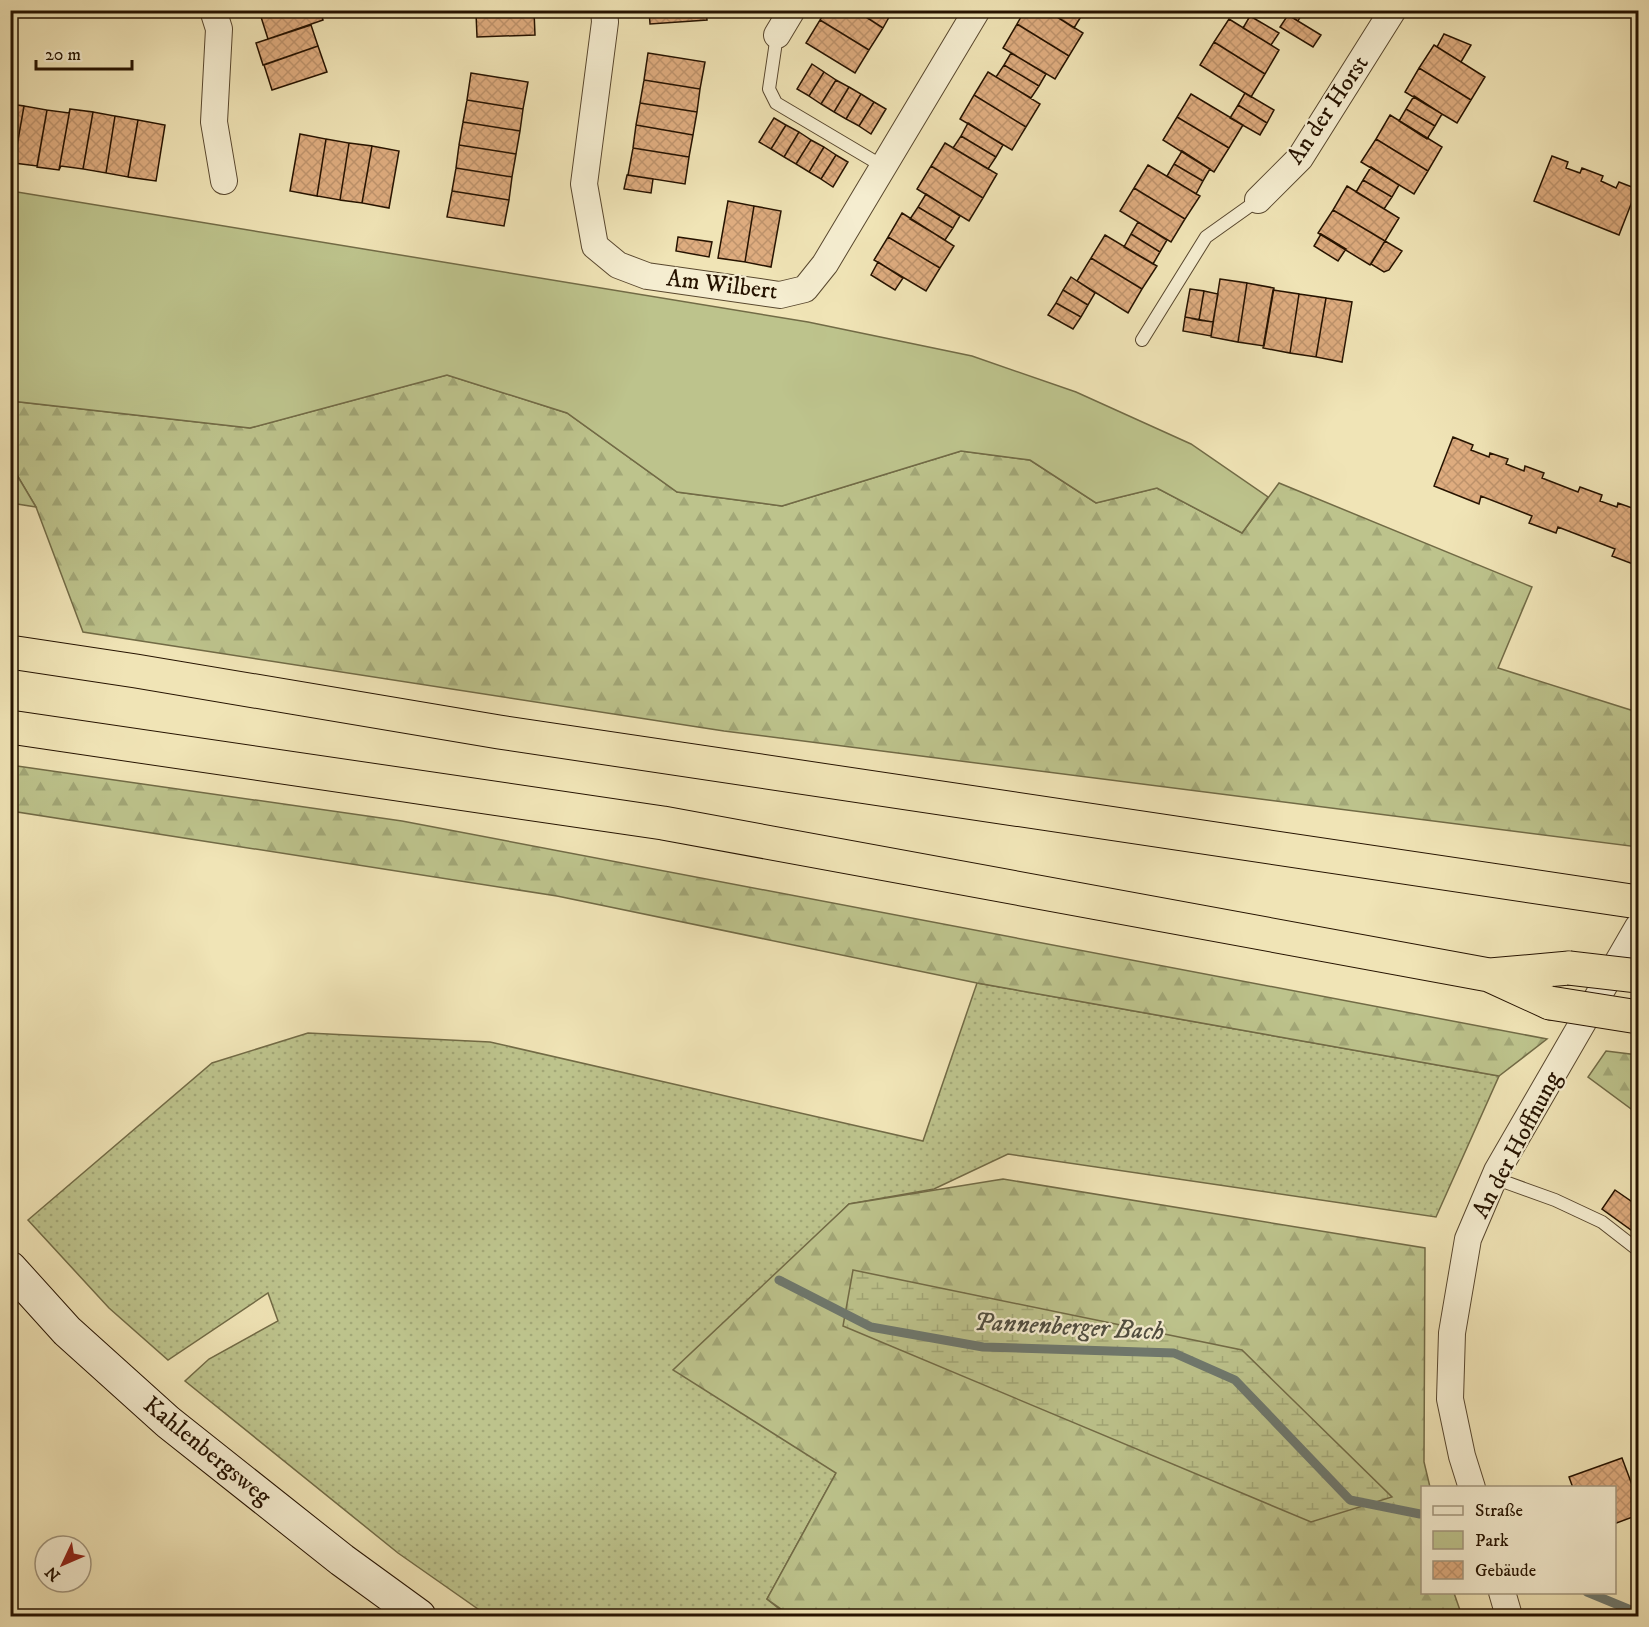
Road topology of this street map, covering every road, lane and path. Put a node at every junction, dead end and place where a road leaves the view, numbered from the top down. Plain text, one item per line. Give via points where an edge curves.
1 (213, 10) edge
2 (604, 10) edge
3 (792, 10) edge
4 (977, 10) edge
5 (1393, 10) edge
6 (777, 35) joint
7 (884, 167) junction
8 (224, 182) dead end
9 (1258, 200) joint
10 (1142, 340) dead end
11 (10, 652) edge
12 (10, 727) edge
13 (1638, 902) edge
14 (1638, 927) edge
15 (1489, 975) junction
16 (1638, 976) edge
17 (1638, 1017) edge
18 (1494, 1178) junction
19 (1638, 1250) edge
20 (10, 1268) edge
21 (1471, 1486) edge
22 (1502, 1594) edge
23 (419, 1617) edge
24 (1509, 1617) edge

1 - 8 street via 219,29 214,122
2 - 7 street, Am Wilbert via 584,184 595,246 618,265 647,276 780,295 805,289 825,264
3 - 6 street
4 - 7 street, Am Wilbert
5 - 9 street, An der Horst via 1300,158
6 - 7 lane via 769,89 776,103
9 - 10 lane, An der Horst via 1206,237
11 - 13 highway via 499,732
12 - 15 highway via 663,823
14 - 18 street, An der Hoffnung
15 - 16 highway, bridge via 1569,968
15 - 17 highway, bridge via 1550,1003
18 - 19 lane via 1602,1221
18 - 21 street, An der Hoffnung via 1468,1239 1452,1333 1450,1399
20 - 23 street, Kahlenbergsweg via 68,1331 168,1422
22 - 24 street

